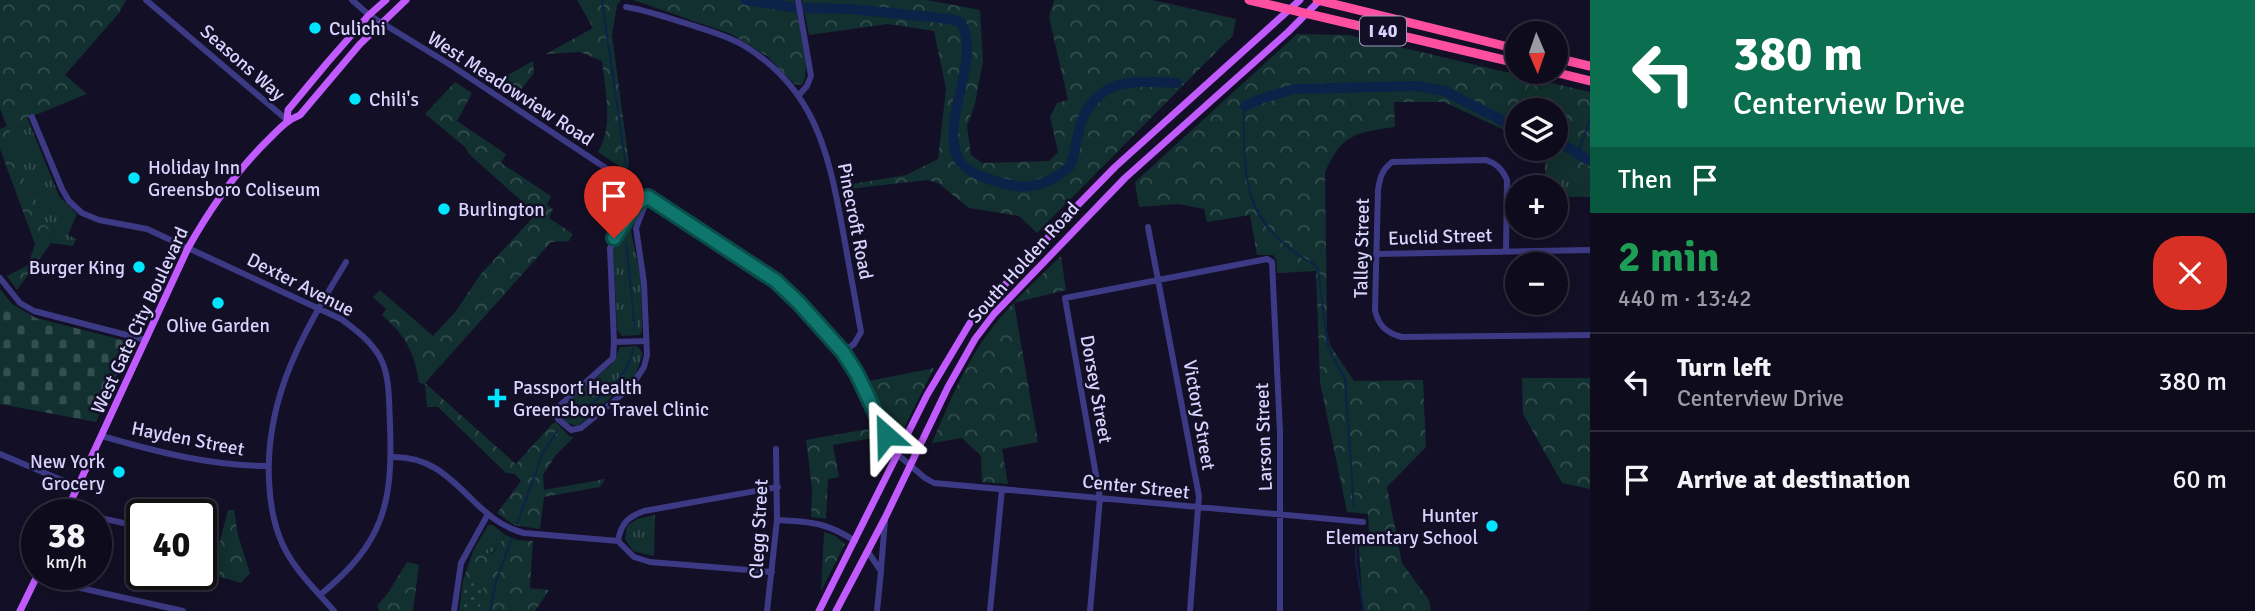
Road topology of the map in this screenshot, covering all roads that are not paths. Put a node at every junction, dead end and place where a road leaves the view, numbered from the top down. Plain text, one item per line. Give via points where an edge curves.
1 (146, 0) edge
2 (352, 0) edge
3 (386, 0) edge
4 (406, 0) edge
5 (798, 0) edge
6 (1249, 0) edge
7 (1300, 0) edge
8 (1318, 0) edge
9 (626, 7) dead end
10 (369, 15) junction
11 (382, 23) junction
12 (1505, 46) edge
13 (1505, 60) edge
14 (1568, 61) edge
15 (1590, 66) edge
16 (1568, 75) edge
17 (1590, 80) edge
18 (798, 96) junction
19 (32, 117) dead end
20 (287, 120) junction
21 (648, 197) junction
22 (1148, 226) dead end
23 (188, 248) junction
24 (1506, 250) junction
25 (1590, 250) edge
26 (1376, 254) junction
27 (346, 262) dead end
28 (0, 278) edge
29 (1159, 281) junction
30 (318, 308) junction
31 (1590, 335) edge
32 (146, 340) junction
33 (646, 341) junction
34 (614, 342) junction
35 (843, 352) junction
36 (102, 436) junction
37 (776, 449) dead end
38 (0, 454) edge
39 (897, 454) junction
40 (391, 457) junction
41 (268, 466) junction
42 (910, 466) junction
43 (778, 486) junction
44 (78, 487) junction
45 (1002, 489) junction
46 (1100, 498) junction
47 (73, 499) edge
48 (1199, 509) junction
49 (488, 514) junction
50 (1281, 516) junction
51 (885, 518) junction
52 (777, 520) junction
53 (1363, 522) dead end
54 (618, 541) junction
55 (855, 541) junction
56 (868, 552) junction
57 (881, 571) junction
58 (772, 572) junction
59 (30, 590) edge
60 (95, 590) edge
61 (320, 595) junction
62 (20, 611) edge
63 (183, 611) edge
64 (334, 611) edge
65 (454, 611) edge
66 (767, 611) edge
67 (819, 611) edge
68 (836, 611) edge
69 (877, 611) edge
70 (990, 611) edge
71 (1090, 611) edge
72 (1190, 611) edge
73 (1280, 611) edge

1 - 20 street, Seasons Way
2 - 10 street, West Meadowview Road
3 - 10 main road, West Gate City Boulevard
4 - 11 main road, West Gate City Boulevard
5 - 18 street via 811,76
6 - 13 highway, I 40
7 - 39 main road, South Holden Road via 1115,167 986,303 946,360
8 - 12 highway, I 40
8 - 42 main road, South Holden Road via 1289,33 1125,178 994,314 963,359
9 - 18 street via 742,44 774,68
10 - 11 street, West Meadowview Road
10 - 20 main road, West Gate City Boulevard via 288,110
11 - 20 main road, West Gate City Boulevard via 300,115
11 - 21 street, West Meadowview Road
14 - 15 highway
16 - 17 highway
18 - 35 street, Pinecroft Road via 824,146 861,332
19 - 23 street via 62,189 74,206 94,218 141,227
20 - 23 main road, West Gate City Boulevard via 233,178
21 - 33 street via 636,228
21 - 34 street via 636,204 610,247
21 - 35 street, West Meadowview Road via 776,281
22 - 29 street, Victory Street
23 - 30 street, Dexter Avenue
23 - 32 main road, West Gate City Boulevard
24 - 25 street, Euclid Street
24 - 26 street, Euclid Street
24 - 26 street, Talley Street via 1507,180 1497,166 1486,160 1401,160 1392,162 1380,177
26 - 31 street, Talley Street via 1375,310 1377,320 1391,335
27 - 30 street
28 - 32 street via 20,303 34,311
29 - 46 street, Dorsey Street via 1065,298
29 - 48 street, Victory Street
29 - 50 street, Larson Street via 1267,259 1272,262
30 - 40 street, Dexter Avenue via 359,332 380,356 387,371
30 - 41 street via 282,384
32 - 36 main road, West Gate City Boulevard
33 - 34 street
33 - 34 street via 645,361 635,382 581,428 571,430 558,419 556,409 613,358
35 - 39 street, West Meadowview Road
36 - 41 street, Hayden Street via 234,466
36 - 44 main road, West Gate City Boulevard
37 - 43 street, Clegg Street
38 - 44 street
39 - 42 street, West Meadowview Road
39 - 55 main road, South Holden Road
40 - 49 street via 423,460 437,467
40 - 61 street, Dexter Avenue via 388,495 374,533 343,575
41 - 61 street via 270,500 282,542
42 - 45 street, Center Street via 934,483
42 - 51 main road, South Holden Road
43 - 52 street, Clegg Street
43 - 54 street via 630,516
44 - 47 main road, West Gate City Boulevard
45 - 46 street, Center Street
45 - 70 street
46 - 48 street, Center Street
46 - 71 street, Dorsey Street
48 - 50 street, Center Street
48 - 72 street, Victory Street
49 - 54 street via 524,533
49 - 65 street via 461,563
50 - 53 street, Center Street
50 - 73 street, Larson Street
51 - 56 main road, South Holden Road
51 - 57 street
52 - 55 street via 835,528
52 - 58 street, Clegg Street
54 - 58 street via 634,557 650,562
55 - 67 main road, South Holden Road
56 - 57 street
56 - 68 main road, South Holden Road
57 - 69 street
58 - 66 street, Clegg Street
59 - 62 main road
60 - 63 street
61 - 64 street

